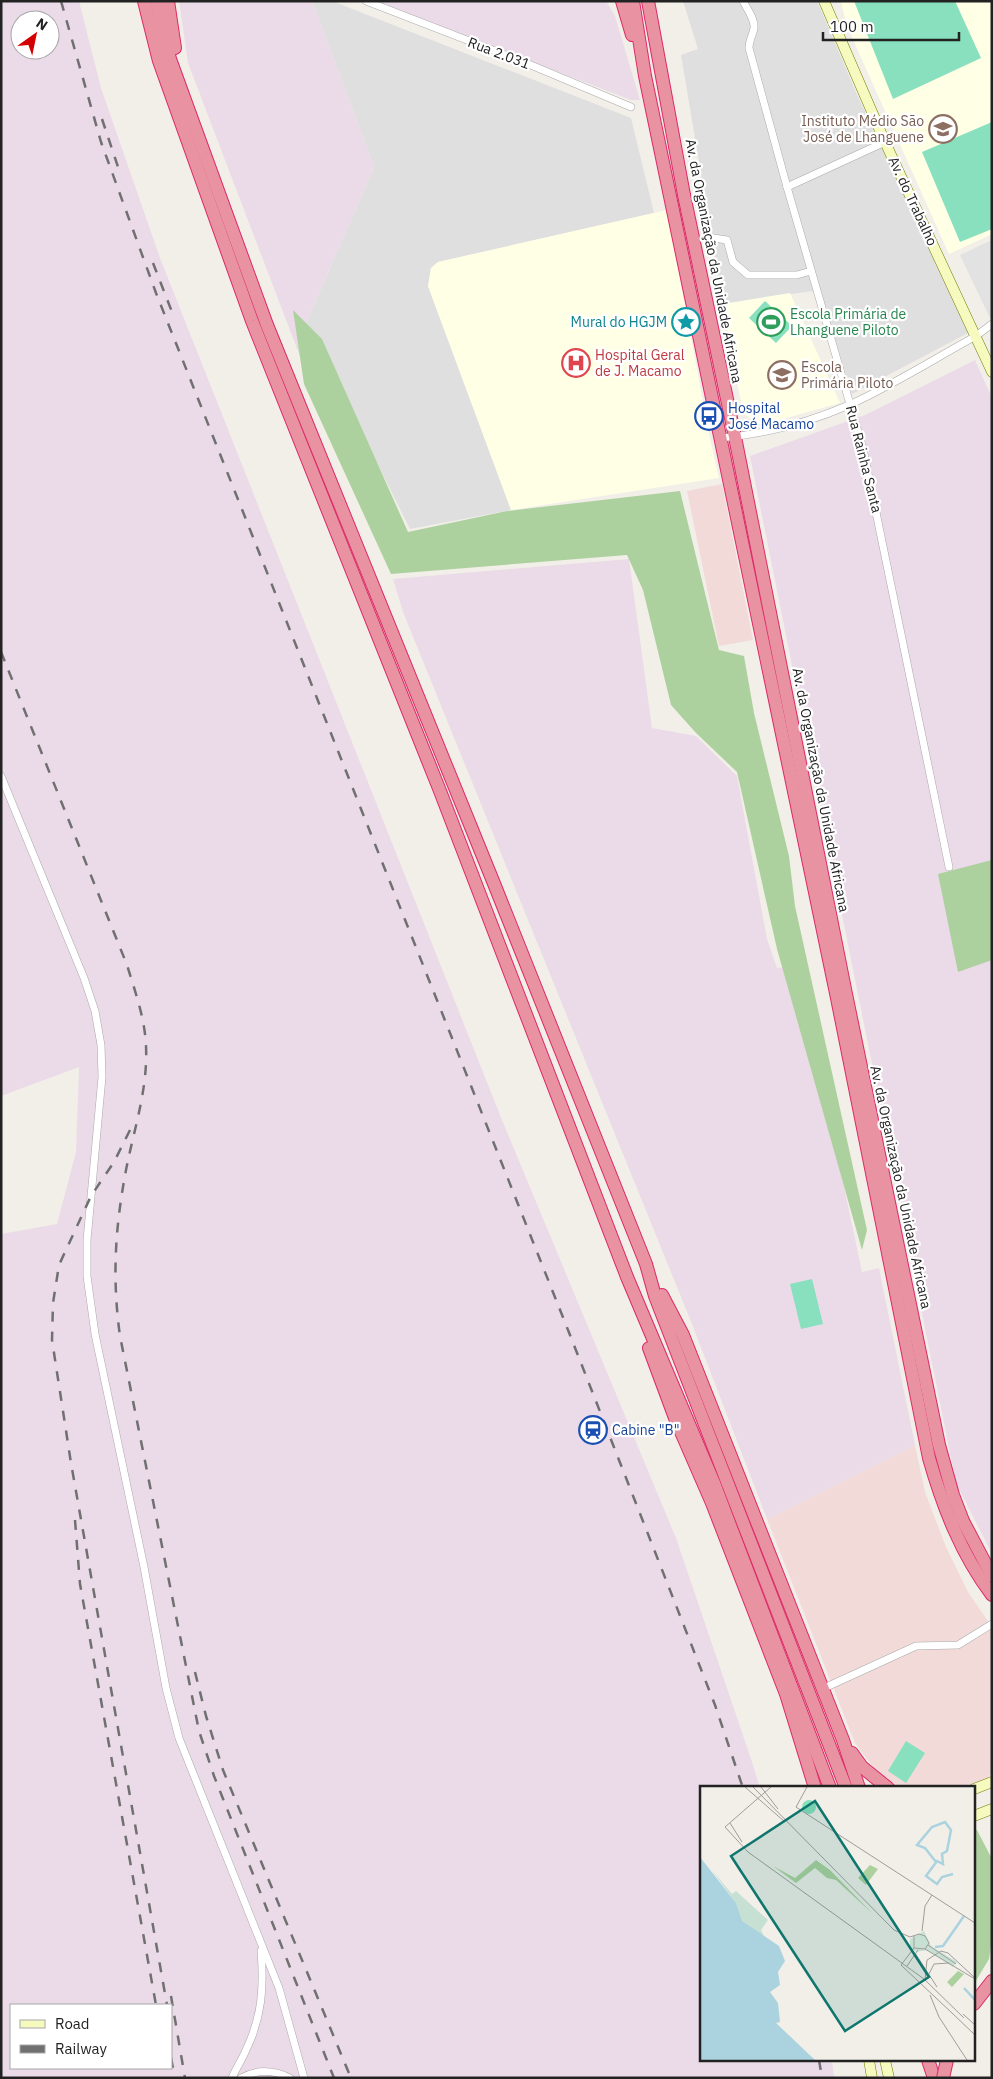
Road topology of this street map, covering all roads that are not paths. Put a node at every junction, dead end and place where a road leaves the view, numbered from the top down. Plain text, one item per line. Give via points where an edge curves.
1 (144, 1) edge
2 (156, 1) edge
3 (168, 1) edge
4 (366, 1) edge
5 (622, 1) edge
6 (633, 1) edge
7 (648, 1) edge
8 (743, 1) edge
9 (824, 1) edge
10 (645, 76) junction
11 (631, 106) dead end
12 (194, 124) junction
13 (885, 142) junction
14 (787, 187) junction
15 (708, 237) dead end
16 (811, 271) junction
17 (992, 324) edge
18 (976, 336) junction
19 (992, 372) edge
20 (851, 404) junction
21 (735, 437) junction
22 (721, 438) junction
23 (1, 776) edge
24 (949, 867) dead end
25 (646, 1264) junction
26 (627, 1277) junction
27 (992, 1576) edge
28 (992, 1595) edge
29 (992, 1624) edge
30 (822, 1689) junction
31 (843, 1740) junction
32 (992, 1782) edge
33 (814, 1786) edge
34 (829, 1786) edge
35 (845, 1786) edge
36 (858, 1786) edge
37 (886, 1786) edge
38 (976, 1788) edge
39 (992, 1809) edge
40 (976, 1815) edge
41 (260, 1943) junction
42 (992, 1981) edge
43 (976, 2001) edge
44 (869, 2062) edge
45 (885, 2062) edge
46 (929, 2062) edge
47 (942, 2062) edge
48 (947, 2062) edge
49 (232, 2078) edge
50 (241, 2078) edge
51 (290, 2078) edge
52 (304, 2078) edge
53 (872, 2078) edge
54 (889, 2078) edge
55 (934, 2078) edge
56 (943, 2078) edge
57 (947, 2078) edge

1 - 26 highway via 165,78 252,321 437,782
2 - 12 highway via 170,59
3 - 12 highway via 176,51
4 - 11 street, Rua 2.031
5 - 10 highway
6 - 10 highway, Av. da Organização da Unidade Africana
7 - 21 highway, Av. da Organização da Unidade Africana via 684,195
8 - 14 street, Rua Rainha Santa via 753,20 749,48
9 - 13 main road, Av. do Trabalho
10 - 22 highway, Av. da Organização da Unidade Africana
12 - 25 highway via 268,325
13 - 14 street
13 - 18 main road, Av. do Trabalho
14 - 16 street, Rua Rainha Santa
15 - 16 street via 727,240 733,262 748,275 797,275
16 - 20 street, Rua Rainha Santa
17 - 18 street
18 - 19 main road, Av. do Trabalho
18 - 20 street
20 - 21 street via 824,415
20 - 24 street, Rua Rainha Santa via 871,481
21 - 22 street
21 - 27 highway, Av. da Organização da Unidade Africana via 939,1445 963,1521
22 - 28 highway, Av. da Organização da Unidade Africana via 929,1458 939,1494 966,1556
23 - 41 street via 84,978 94,1011 101,1044 102,1077 87,1276 95,1334 166,1688 179,1738
25 - 30 highway via 682,1335
25 - 35 highway via 655,1296
26 - 33 highway via 675,1418 786,1694
26 - 34 highway via 714,1483
29 - 30 street via 958,1644 916,1646
30 - 31 highway
31 - 36 highway
31 - 37 highway via 862,1767
32 - 38 main road
39 - 40 main road
41 - 49 street via 262,1994 259,2015
41 - 52 street via 278,1988
42 - 43 highway
44 - 53 main road
45 - 54 main road
46 - 55 highway
47 - 57 highway
48 - 56 highway, bridge
50 - 51 street via 264,2071

